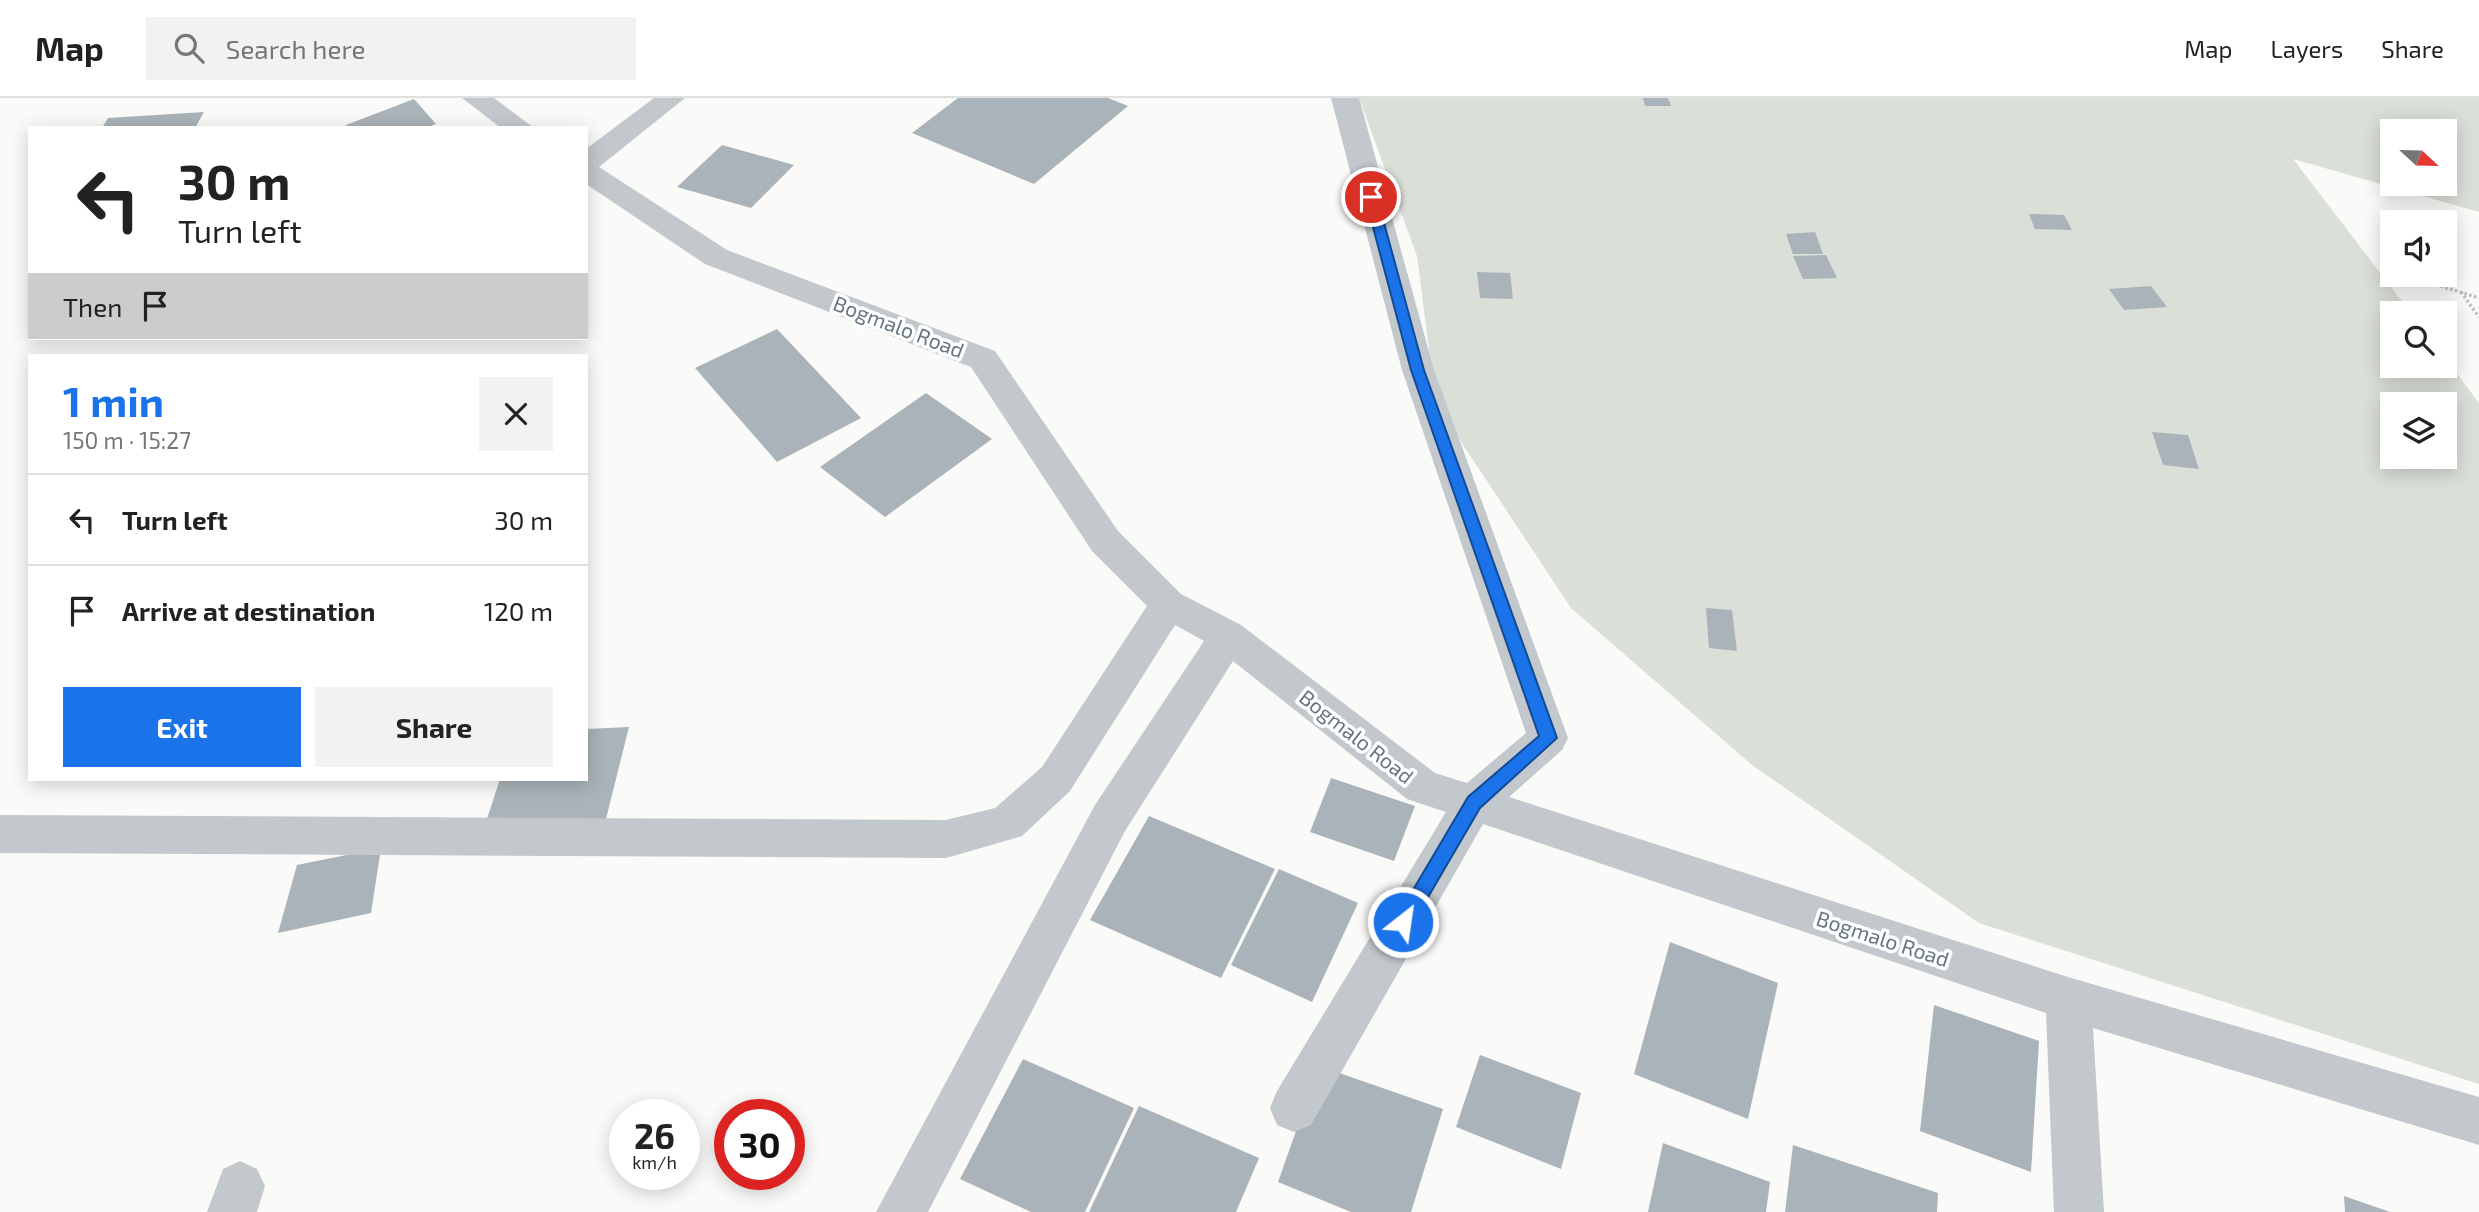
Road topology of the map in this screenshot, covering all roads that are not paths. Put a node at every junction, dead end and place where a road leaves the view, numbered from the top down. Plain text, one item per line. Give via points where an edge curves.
1 (476, 98) edge
2 (671, 98) edge
3 (1345, 98) edge
4 (517, 126) edge
5 (588, 161) edge
6 (588, 172) edge
7 (1168, 604) junction
8 (1228, 636) junction
9 (1474, 803) junction
10 (0, 834) edge
11 (2068, 999) junction
12 (1294, 1108) dead end
13 (2479, 1121) edge
14 (901, 1212) edge
15 (2079, 1212) edge

1 - 4 street
2 - 5 street
3 - 9 street via 1418,370 1548,738
6 - 7 street, Bogmalo Road via 716,257 984,359 1105,541
7 - 8 street, Bogmalo Road
7 - 10 street via 1056,779 1007,823 946,839
8 - 9 street, Bogmalo Road via 1422,786
8 - 14 street via 1110,818
9 - 11 street, Bogmalo Road
9 - 12 street
11 - 13 street, Bogmalo Road
11 - 15 street

